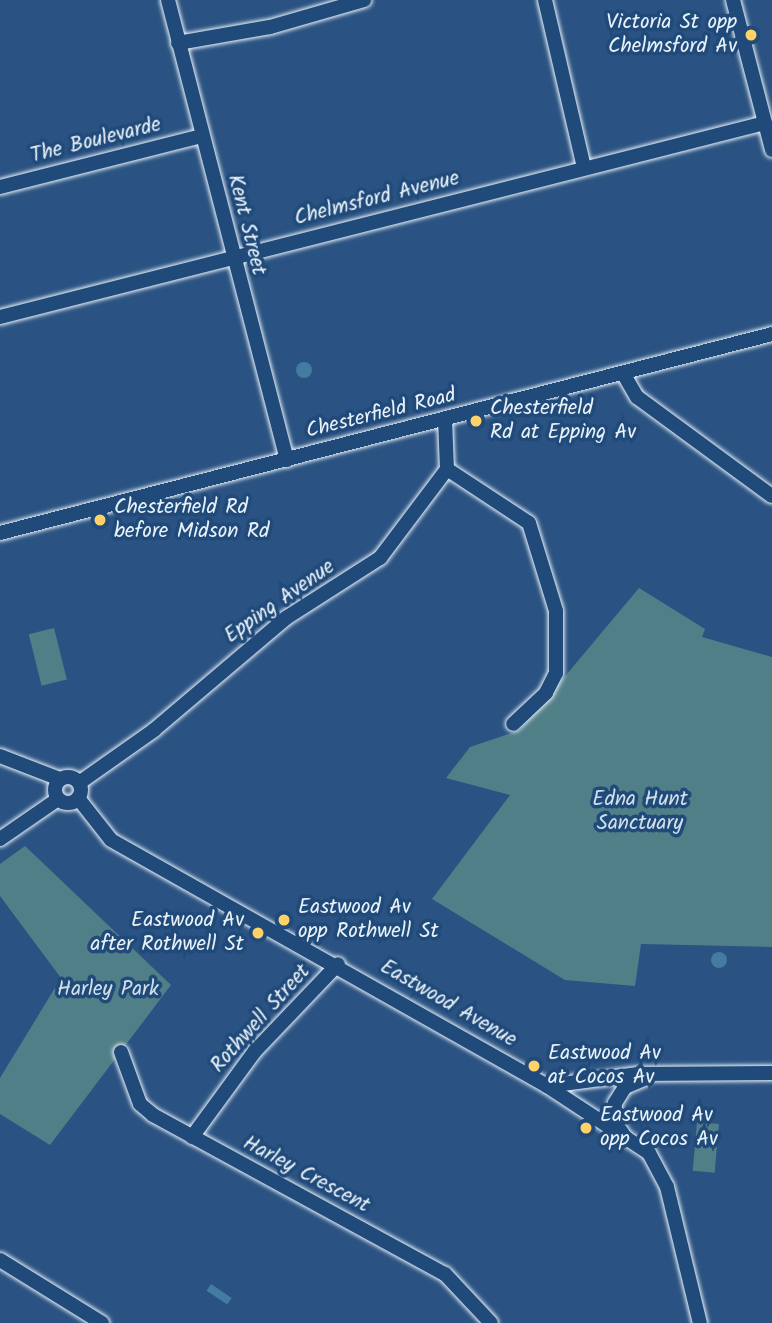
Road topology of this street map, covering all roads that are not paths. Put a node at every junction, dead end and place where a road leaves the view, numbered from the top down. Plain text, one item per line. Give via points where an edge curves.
1 (168, 0) edge
2 (364, 0) edge
3 (545, 0) edge
4 (733, 0) edge
5 (178, 43) junction
6 (765, 123) junction
7 (202, 136) junction
8 (772, 149) edge
9 (584, 168) junction
10 (0, 187) edge
11 (232, 258) junction
12 (0, 317) edge
13 (772, 334) edge
14 (623, 373) junction
15 (445, 420) junction
16 (287, 460) junction
17 (447, 469) junction
18 (772, 496) edge
19 (0, 533) edge
20 (513, 724) dead end
21 (0, 756) edge
22 (60, 779) junction
23 (78, 791) junction
24 (58, 799) junction
25 (0, 839) edge
26 (338, 964) junction
27 (121, 1052) dead end
28 (669, 1073) junction
29 (772, 1073) edge
30 (547, 1086) junction
31 (625, 1137) junction
32 (192, 1138) junction
33 (0, 1260) edge
34 (102, 1323) edge
35 (491, 1323) edge
36 (700, 1323) edge

1 - 5 street, Kent Street
2 - 5 street via 270,27
3 - 9 street
4 - 6 street
5 - 7 street, Kent Street
6 - 8 street
6 - 9 street, Chelmsford Avenue
7 - 10 street, The Boulevarde
7 - 11 street, Kent Street
9 - 11 street, Chelmsford Avenue
11 - 12 street, Chelmsford Avenue
11 - 16 street, Kent Street
13 - 14 street, Chesterfield Road
14 - 15 street, Chesterfield Road
14 - 18 street via 637,397
15 - 16 street, Chesterfield Road
15 - 17 street
16 - 19 street, Chesterfield Road
17 - 20 street via 529,523 556,611 555,673 546,693
17 - 23 street, Epping Avenue via 380,558 286,618
21 - 22 street
22 - 23 street
22 - 24 street
23 - 24 street
23 - 26 street, Eastwood Avenue via 111,840
24 - 25 street
26 - 30 street, Eastwood Avenue
26 - 32 street, Rothwell Street via 255,1051
27 - 32 street, Harley Crescent via 140,1104
28 - 29 street
28 - 30 street
28 - 31 street via 632,1083 619,1093 614,1121
30 - 31 street, Eastwood Avenue
31 - 36 street, Eastwood Avenue via 663,1173
32 - 35 street, Harley Crescent via 445,1274
33 - 34 street

